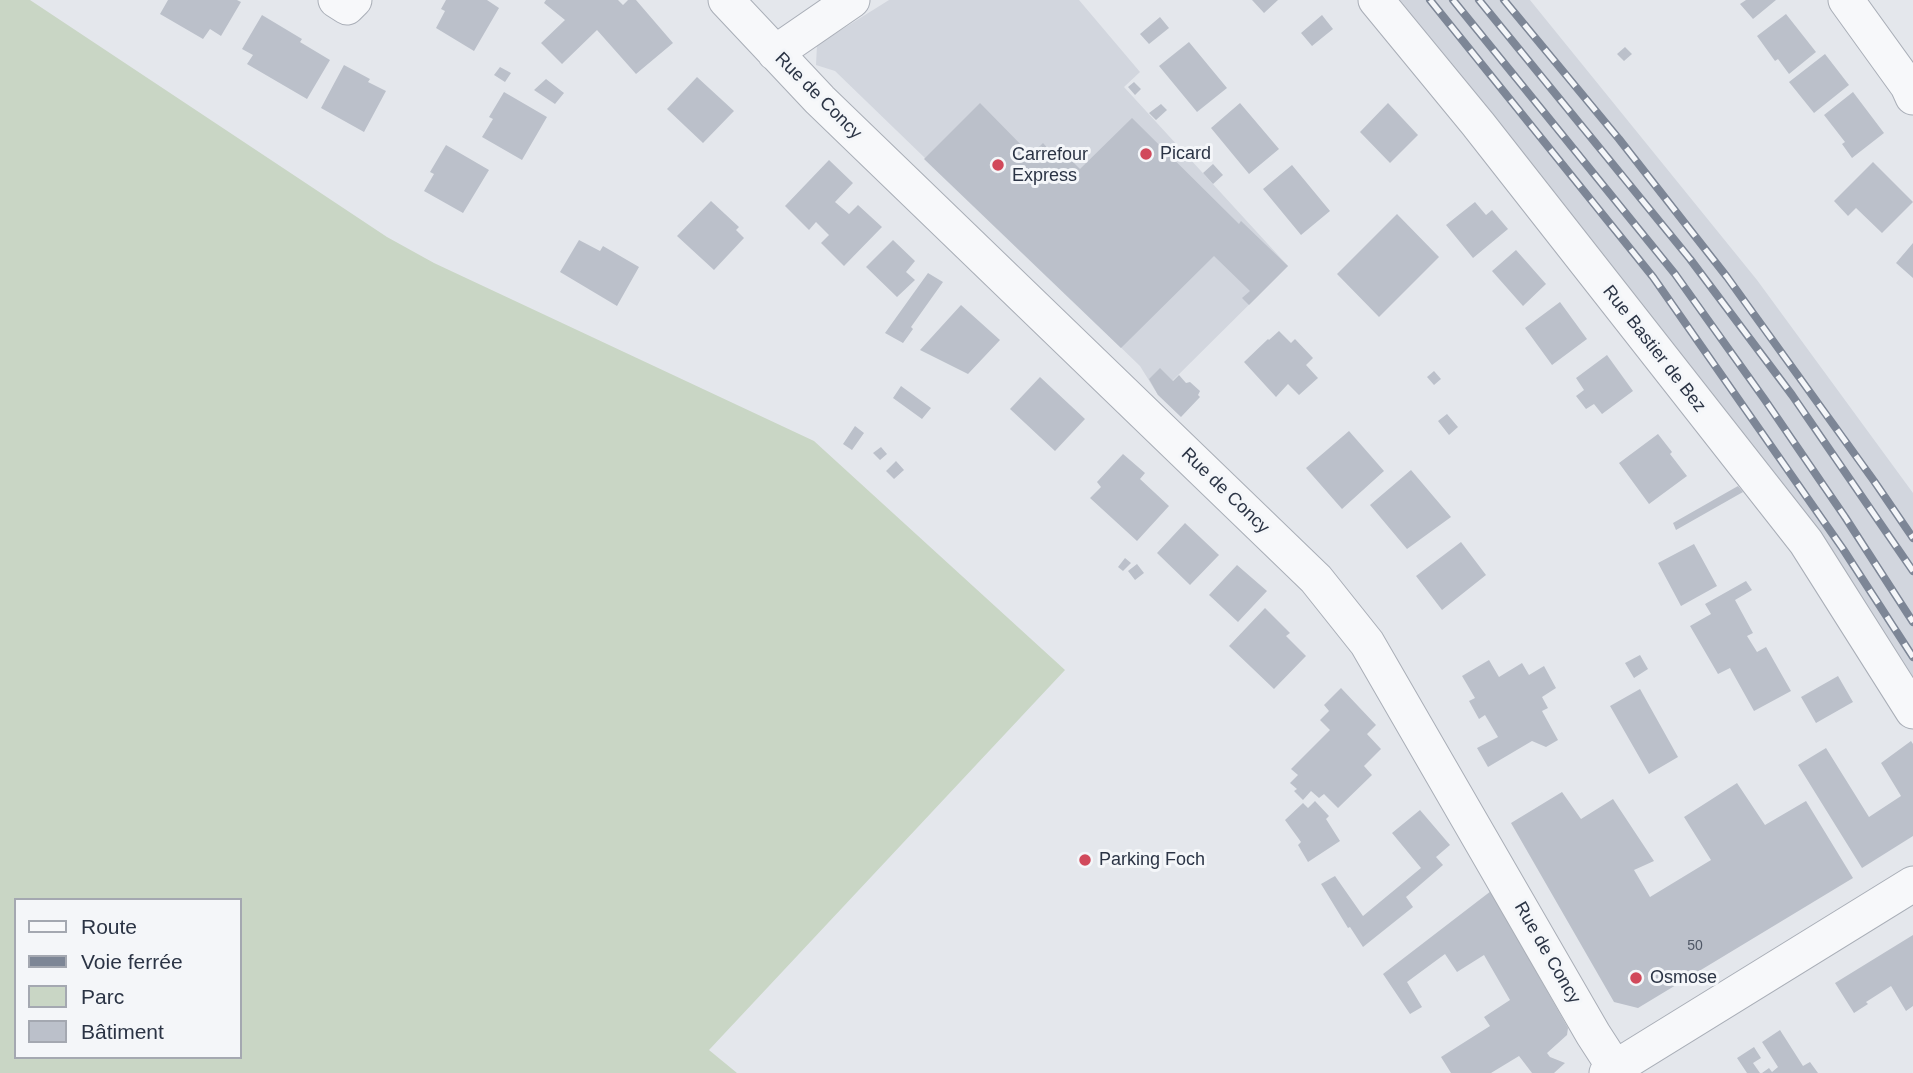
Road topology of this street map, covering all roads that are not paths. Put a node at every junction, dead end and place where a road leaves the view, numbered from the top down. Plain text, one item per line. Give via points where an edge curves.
1 (335, 0) edge
2 (354, 0) edge
3 (726, 0) edge
4 (852, 0) edge
5 (1376, 0) edge
6 (1846, 0) edge
7 (775, 53) junction
8 (1913, 97) edge
9 (1913, 711) edge
10 (1913, 884) edge
11 (1611, 1070) edge

1 - 2 street via 348,7
3 - 7 street, Rue de Concy
4 - 7 street
5 - 9 street, Rue Bastier de Bez via 1806,542
6 - 8 street
7 - 11 street, Rue de Concy via 1316,579 1367,643
10 - 11 street

